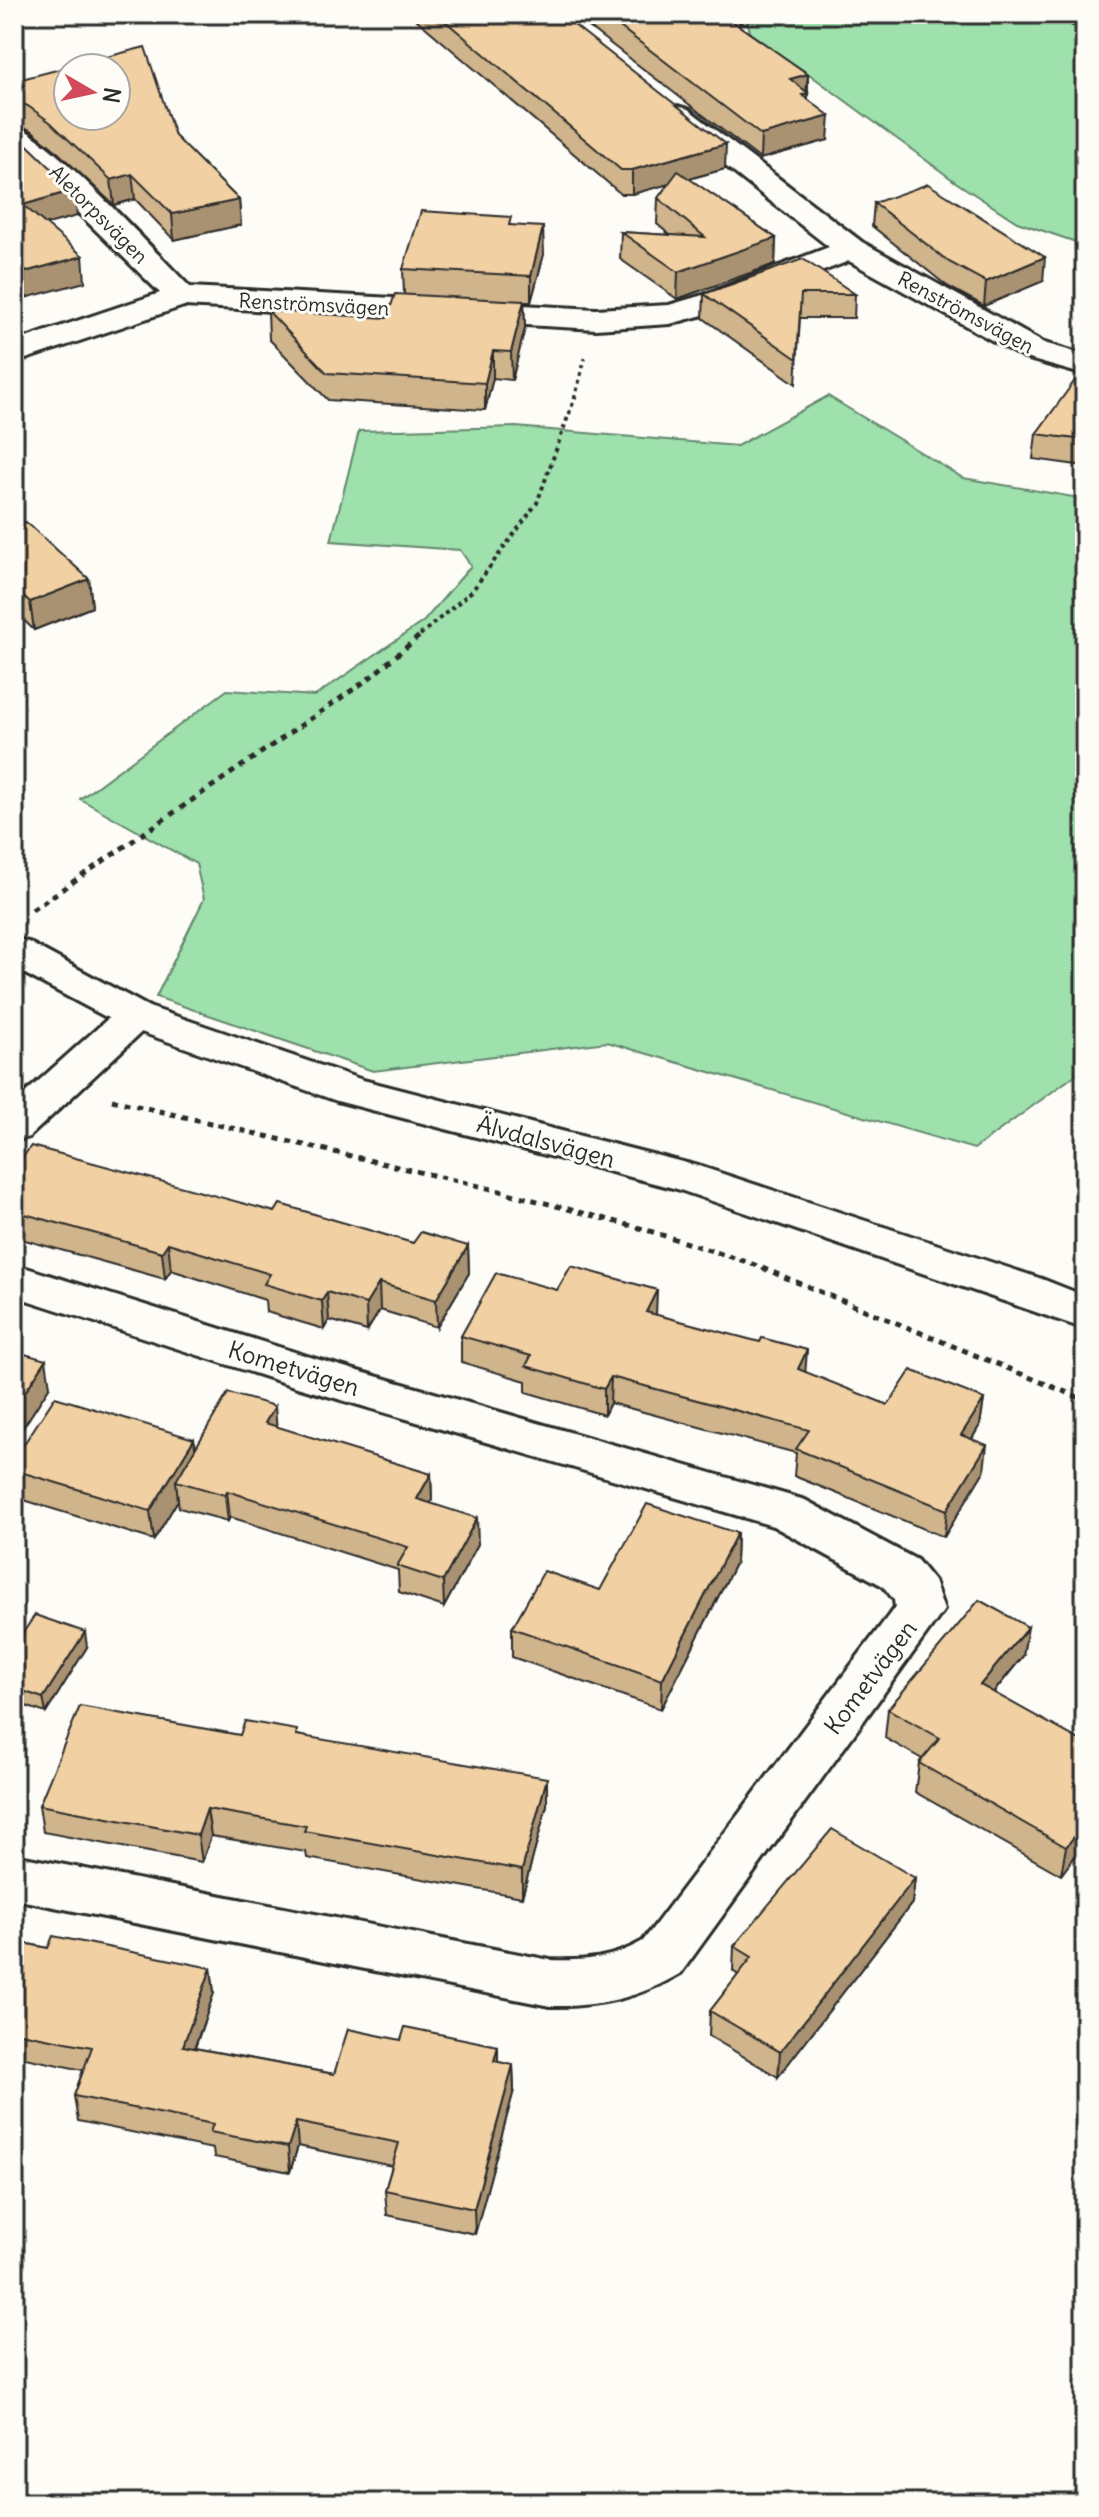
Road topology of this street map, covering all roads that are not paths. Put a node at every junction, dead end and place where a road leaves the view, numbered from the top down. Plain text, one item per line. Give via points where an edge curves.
1 (662, 103) edge
2 (14, 134) edge
3 (851, 249) junction
4 (181, 296) junction
5 (14, 353) edge
6 (1085, 365) edge
7 (20, 932) edge
8 (135, 1016) junction
9 (14, 1127) edge
10 (14, 1280) edge
11 (1085, 1313) edge
12 (14, 1877) edge

1 - 3 street, Renströmsvägen
2 - 4 street, Aletorpsvägen
3 - 4 street, Renströmsvägen via 670,314 596,319
3 - 6 street, Renströmsvägen via 1033,350
4 - 5 street, Renströmsvägen
7 - 8 street, Älvdalsvägen
8 - 9 street
8 - 11 street, Älvdalsvägen via 352,1091 687,1177
10 - 12 street, Kometvägen via 313,1375 788,1513 900,1573 917,1594 920,1610 662,1957 632,1976 595,1984 550,1983

